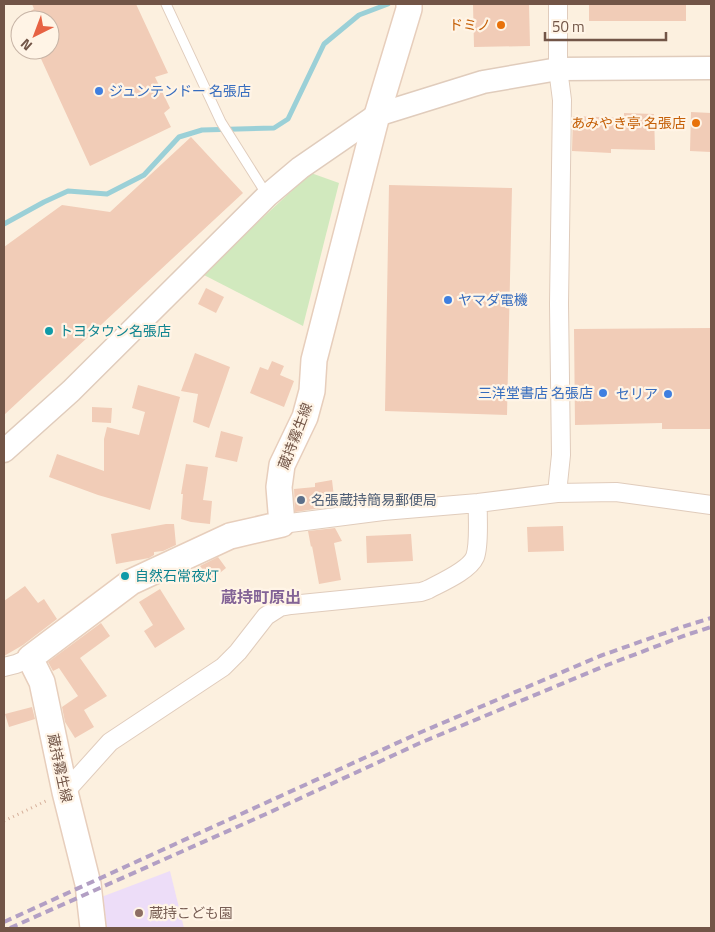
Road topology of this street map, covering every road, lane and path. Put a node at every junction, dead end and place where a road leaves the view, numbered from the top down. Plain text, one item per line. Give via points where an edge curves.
1 (166, 4) edge
2 (558, 4) edge
3 (409, 6) edge
4 (711, 68) edge
5 (558, 69) junction
6 (377, 115) junction
7 (268, 195) junction
8 (4, 451) edge
9 (557, 493) junction
10 (478, 503) junction
11 (711, 505) edge
12 (282, 524) junction
13 (30, 658) junction
14 (5, 665) edge
15 (65, 792) junction
16 (4, 821) edge
17 (93, 928) edge

1 - 7 lane via 221,122
2 - 5 street
3 - 6 main road, 蔵持霧生線
4 - 5 street
5 - 6 street via 483,82
5 - 9 street via 562,100 561,455
6 - 7 street via 300,168
6 - 12 main road, 蔵持霧生線 via 314,360 312,391 305,417 282,465 279,487
7 - 8 street via 71,391
9 - 10 street
9 - 11 street via 616,492
10 - 12 street via 383,510
10 - 15 street via 477,548 475,558 466,568 421,592 291,605 272,611 224,667 110,742
12 - 13 main road via 230,536 131,582
13 - 14 street
13 - 15 main road, 蔵持霧生線 via 42,682
15 - 16 path
15 - 17 main road, 蔵持霧生線 via 88,884

